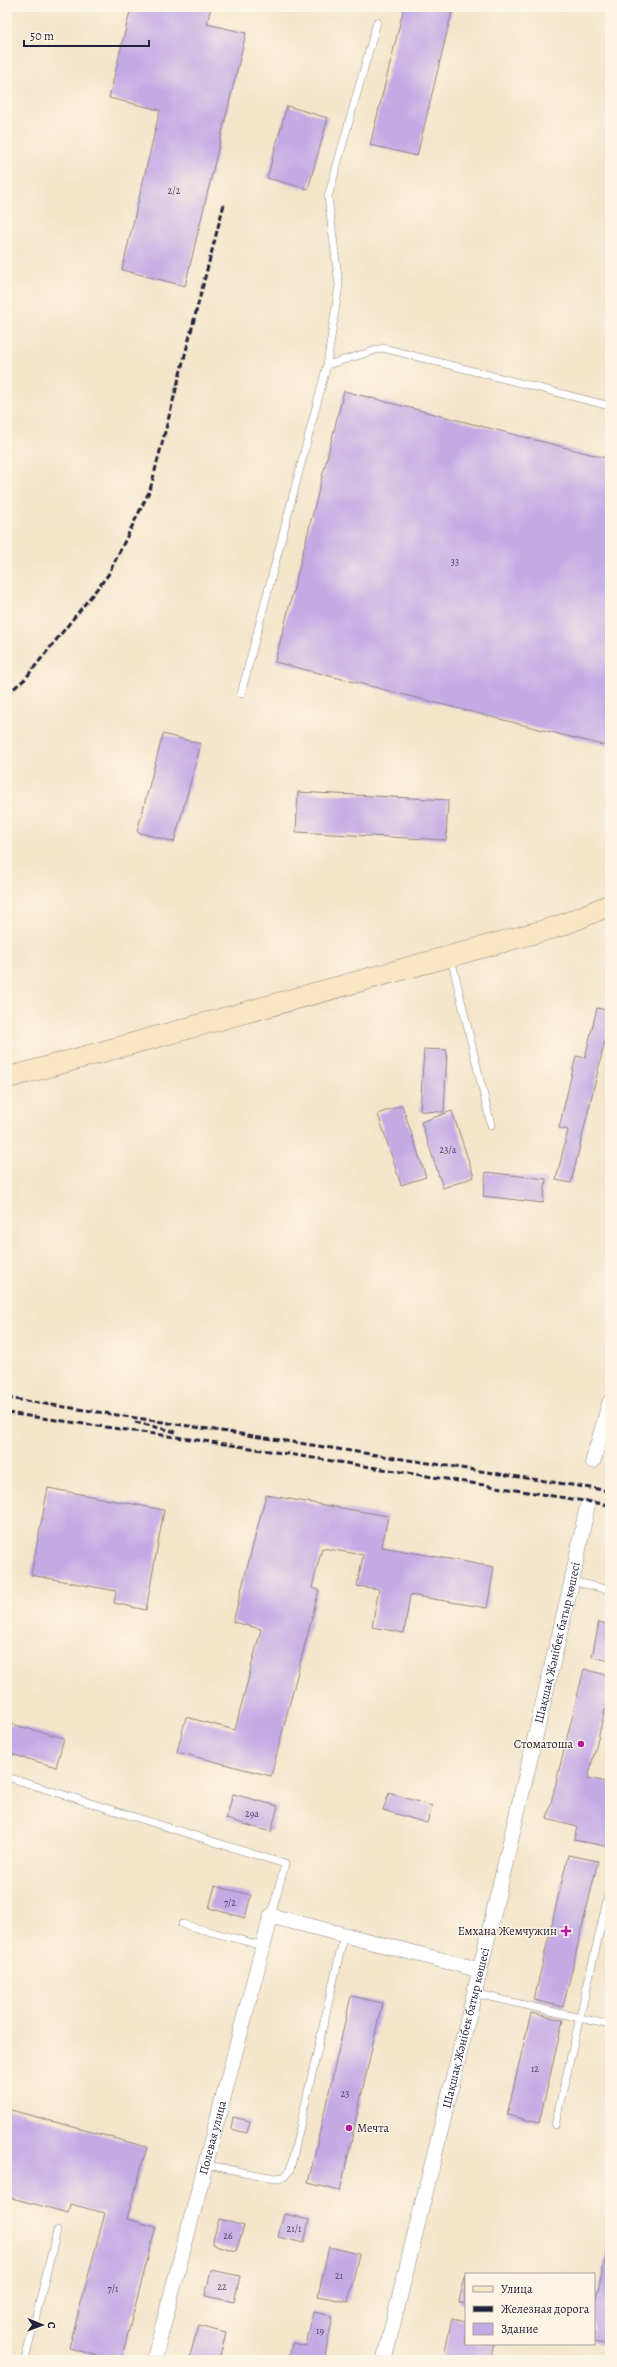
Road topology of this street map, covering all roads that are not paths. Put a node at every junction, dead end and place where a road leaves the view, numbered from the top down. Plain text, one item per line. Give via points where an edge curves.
1 (377, 22) dead end
2 (327, 365) junction
3 (610, 406) edge
4 (241, 694) dead end
5 (610, 905) edge
6 (451, 957) junction
7 (7, 1078) edge
8 (491, 1125) dead end
9 (610, 1402) edge
10 (593, 1461) dead end
11 (587, 1507) dead end
12 (572, 1581) junction
13 (610, 1590) edge
14 (7, 1777) edge
15 (610, 1887) edge
16 (271, 1916) junction
17 (182, 1924) dead end
18 (344, 1935) junction
19 (263, 1946) junction
20 (480, 1970) junction
21 (474, 1993) junction
22 (580, 2018) junction
23 (610, 2024) edge
24 (555, 2125) dead end
25 (207, 2165) junction
26 (57, 2231) dead end
27 (25, 2360) edge
28 (154, 2360) edge
29 (384, 2360) edge

1 - 2 lane via 328,197 339,285
2 - 3 lane via 383,348
2 - 4 lane
5 - 6 main road via 560,926
6 - 7 main road
6 - 8 lane
9 - 10 street
11 - 12 street, Шақшақ Жәнібек батыр көшесі
12 - 13 lane
12 - 20 street, Шақшақ Жәнібек батыр көшесі
14 - 16 lane via 284,1864
15 - 22 lane
16 - 18 street
16 - 19 street, Полевая улица
17 - 19 lane
18 - 20 street
18 - 25 lane via 290,2170 284,2177 274,2178
19 - 25 street, Полевая улица
20 - 21 street, Шақшақ Жәнібек батыр көшесі
21 - 22 lane
21 - 29 street, Шақшақ Жәнібек батыр көшесі
22 - 23 lane
22 - 24 lane
25 - 28 street, Полевая улица
26 - 27 lane

